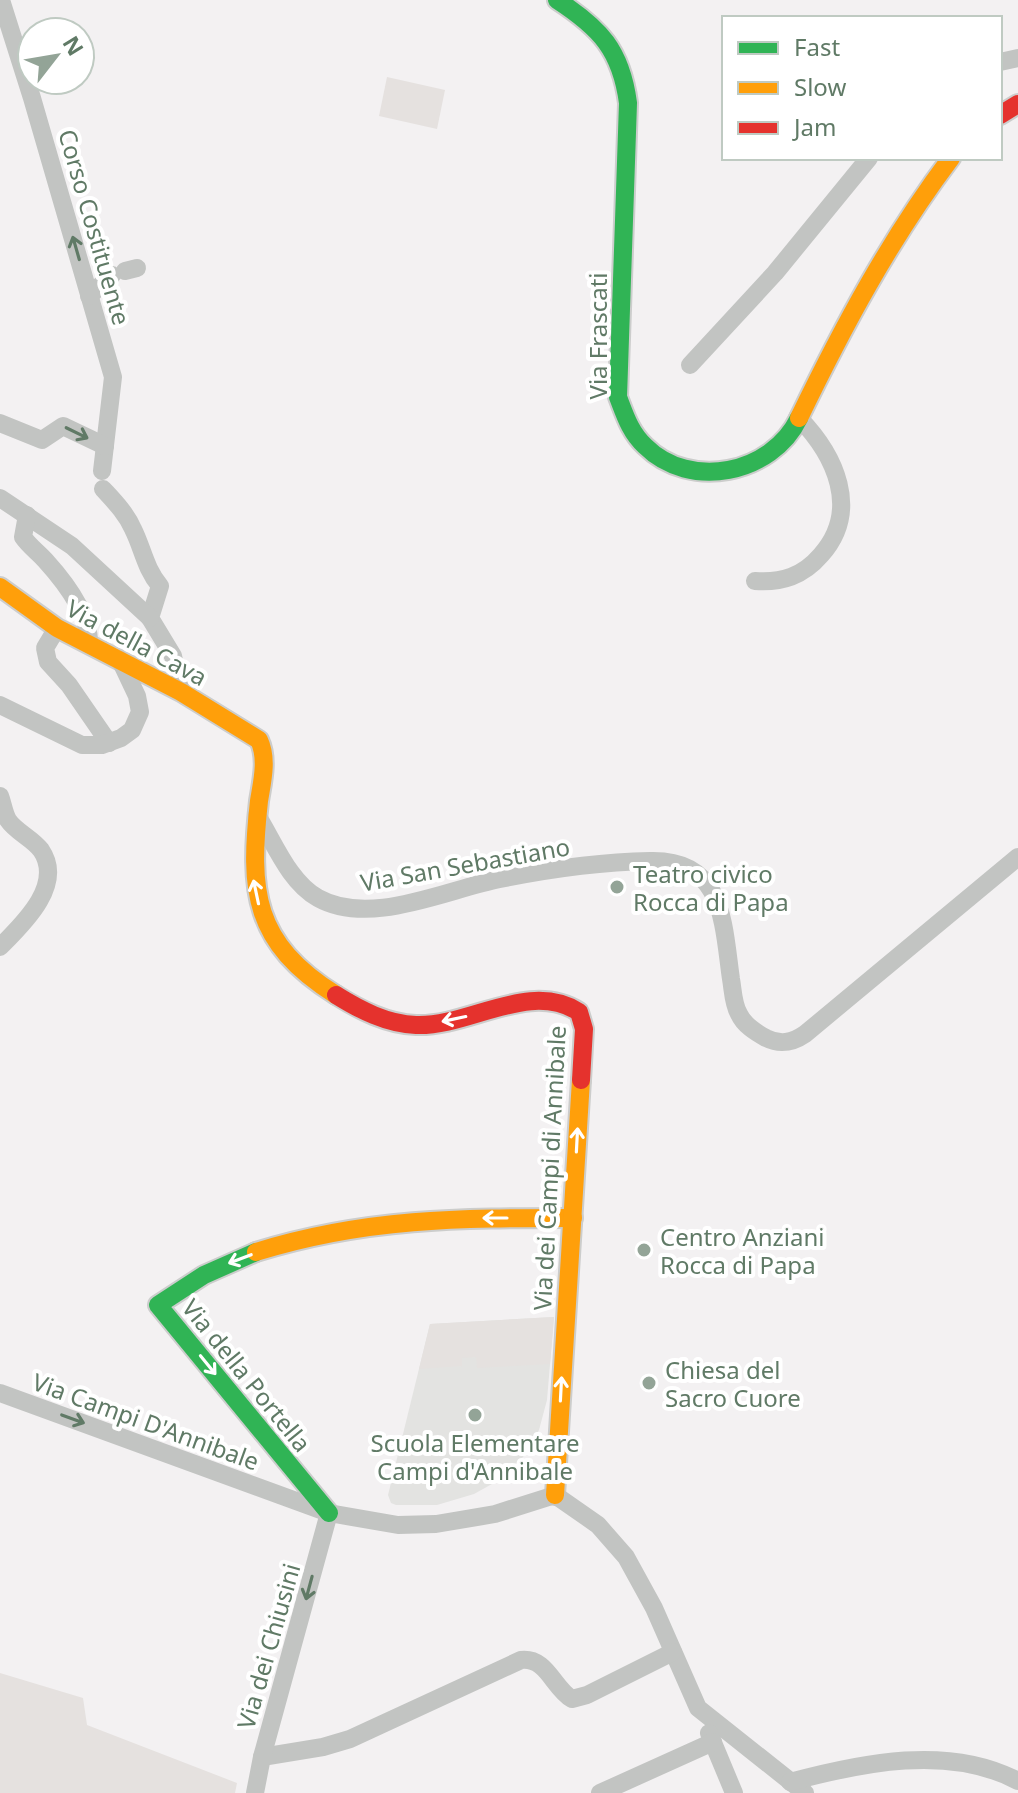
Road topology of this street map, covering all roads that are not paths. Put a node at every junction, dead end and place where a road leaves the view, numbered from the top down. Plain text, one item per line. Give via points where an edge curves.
1 (1, 0) edge
2 (557, 0) edge
3 (867, 160) edge
4 (949, 160) edge
5 (125, 271) dead end
6 (89, 296) junction
7 (690, 365) dead end
8 (799, 418) junction
9 (0, 423) edge
10 (105, 446) junction
11 (0, 498) edge
12 (27, 515) junction
13 (755, 581) dead end
14 (0, 587) edge
15 (150, 618) junction
16 (57, 628) junction
17 (89, 644) junction
18 (120, 660) junction
19 (181, 692) junction
20 (0, 705) edge
21 (254, 735) joint
22 (109, 743) junction
23 (0, 796) edge
24 (257, 815) junction
25 (1018, 857) edge
26 (0, 947) edge
27 (573, 1218) junction
28 (0, 1393) edge
29 (555, 1495) junction
30 (329, 1513) junction
31 (673, 1652) junction
32 (698, 1708) junction
33 (713, 1742) junction
34 (262, 1757) junction
35 (1018, 1781) edge
36 (798, 1787) edge
37 (255, 1793) edge
38 (600, 1793) edge
39 (734, 1793) edge

6 -> 1 street, Corso Costituente
2 - 8 street, Via Frascati via 609,43 627,85 617,387 632,435 662,460 687,469 719,471 768,458 789,438
3 - 7 street via 775,273
4 - 8 street, Via Frascati via 885,251
5 - 6 street
6 - 10 street, Corso Costituente via 113,377
8 - 13 street via 822,444 838,478 839,525 806,569 786,580
9 -> 10 street via 42,440 67,427
10 - 15 street via 102,480 128,518 146,566 160,586
11 - 12 street
12 - 15 street via 88,559
12 - 17 street via 23,537 79,608
14 - 16 street, Via della Cava
15 - 19 street via 173,656
16 - 17 street, Via della Cava
16 - 22 street via 45,648 48,662
17 - 18 street, Via della Cava
18 - 19 street, Via della Cava
18 - 22 street via 140,712 132,730
19 - 21 street, Via della Cava
20 - 22 street via 82,745
21 - 24 street, Via dei Campi di Annibale via 264,751
23 - 26 street via 11,823 44,856 47,871 35,910
24 - 25 street, Via San Sebastiano via 308,892 356,909 537,873 639,861 690,868 705,881 721,910 737,1012 755,1031 780,1043 805,1034
27 -> 24 street, Via dei Campi di Annibale via 584,1029 579,1012 562,1002 543,1000 434,1024 411,1024 335,995 285,955 263,917 253,869
29 -> 27 street, Via dei Campi di Annibale
27 -> 30 street, Via della Portella via 400,1220 320,1232 216,1268 158,1305
28 -> 30 street, Via Campi D'Annibale
29 - 30 street, Via Campi D'Annibale via 495,1514 436,1524 398,1525
29 - 31 street via 598,1525 620,1549
30 -> 34 street, Via dei Chiusini
31 - 32 street
31 - 34 street via 576,1698 565,1694 539,1663 521,1660 350,1739
32 - 33 street
32 - 36 street
33 - 38 street
33 - 39 street
34 - 37 street, Via dei Chiusini
35 - 36 street via 965,1764 912,1760 857,1765

